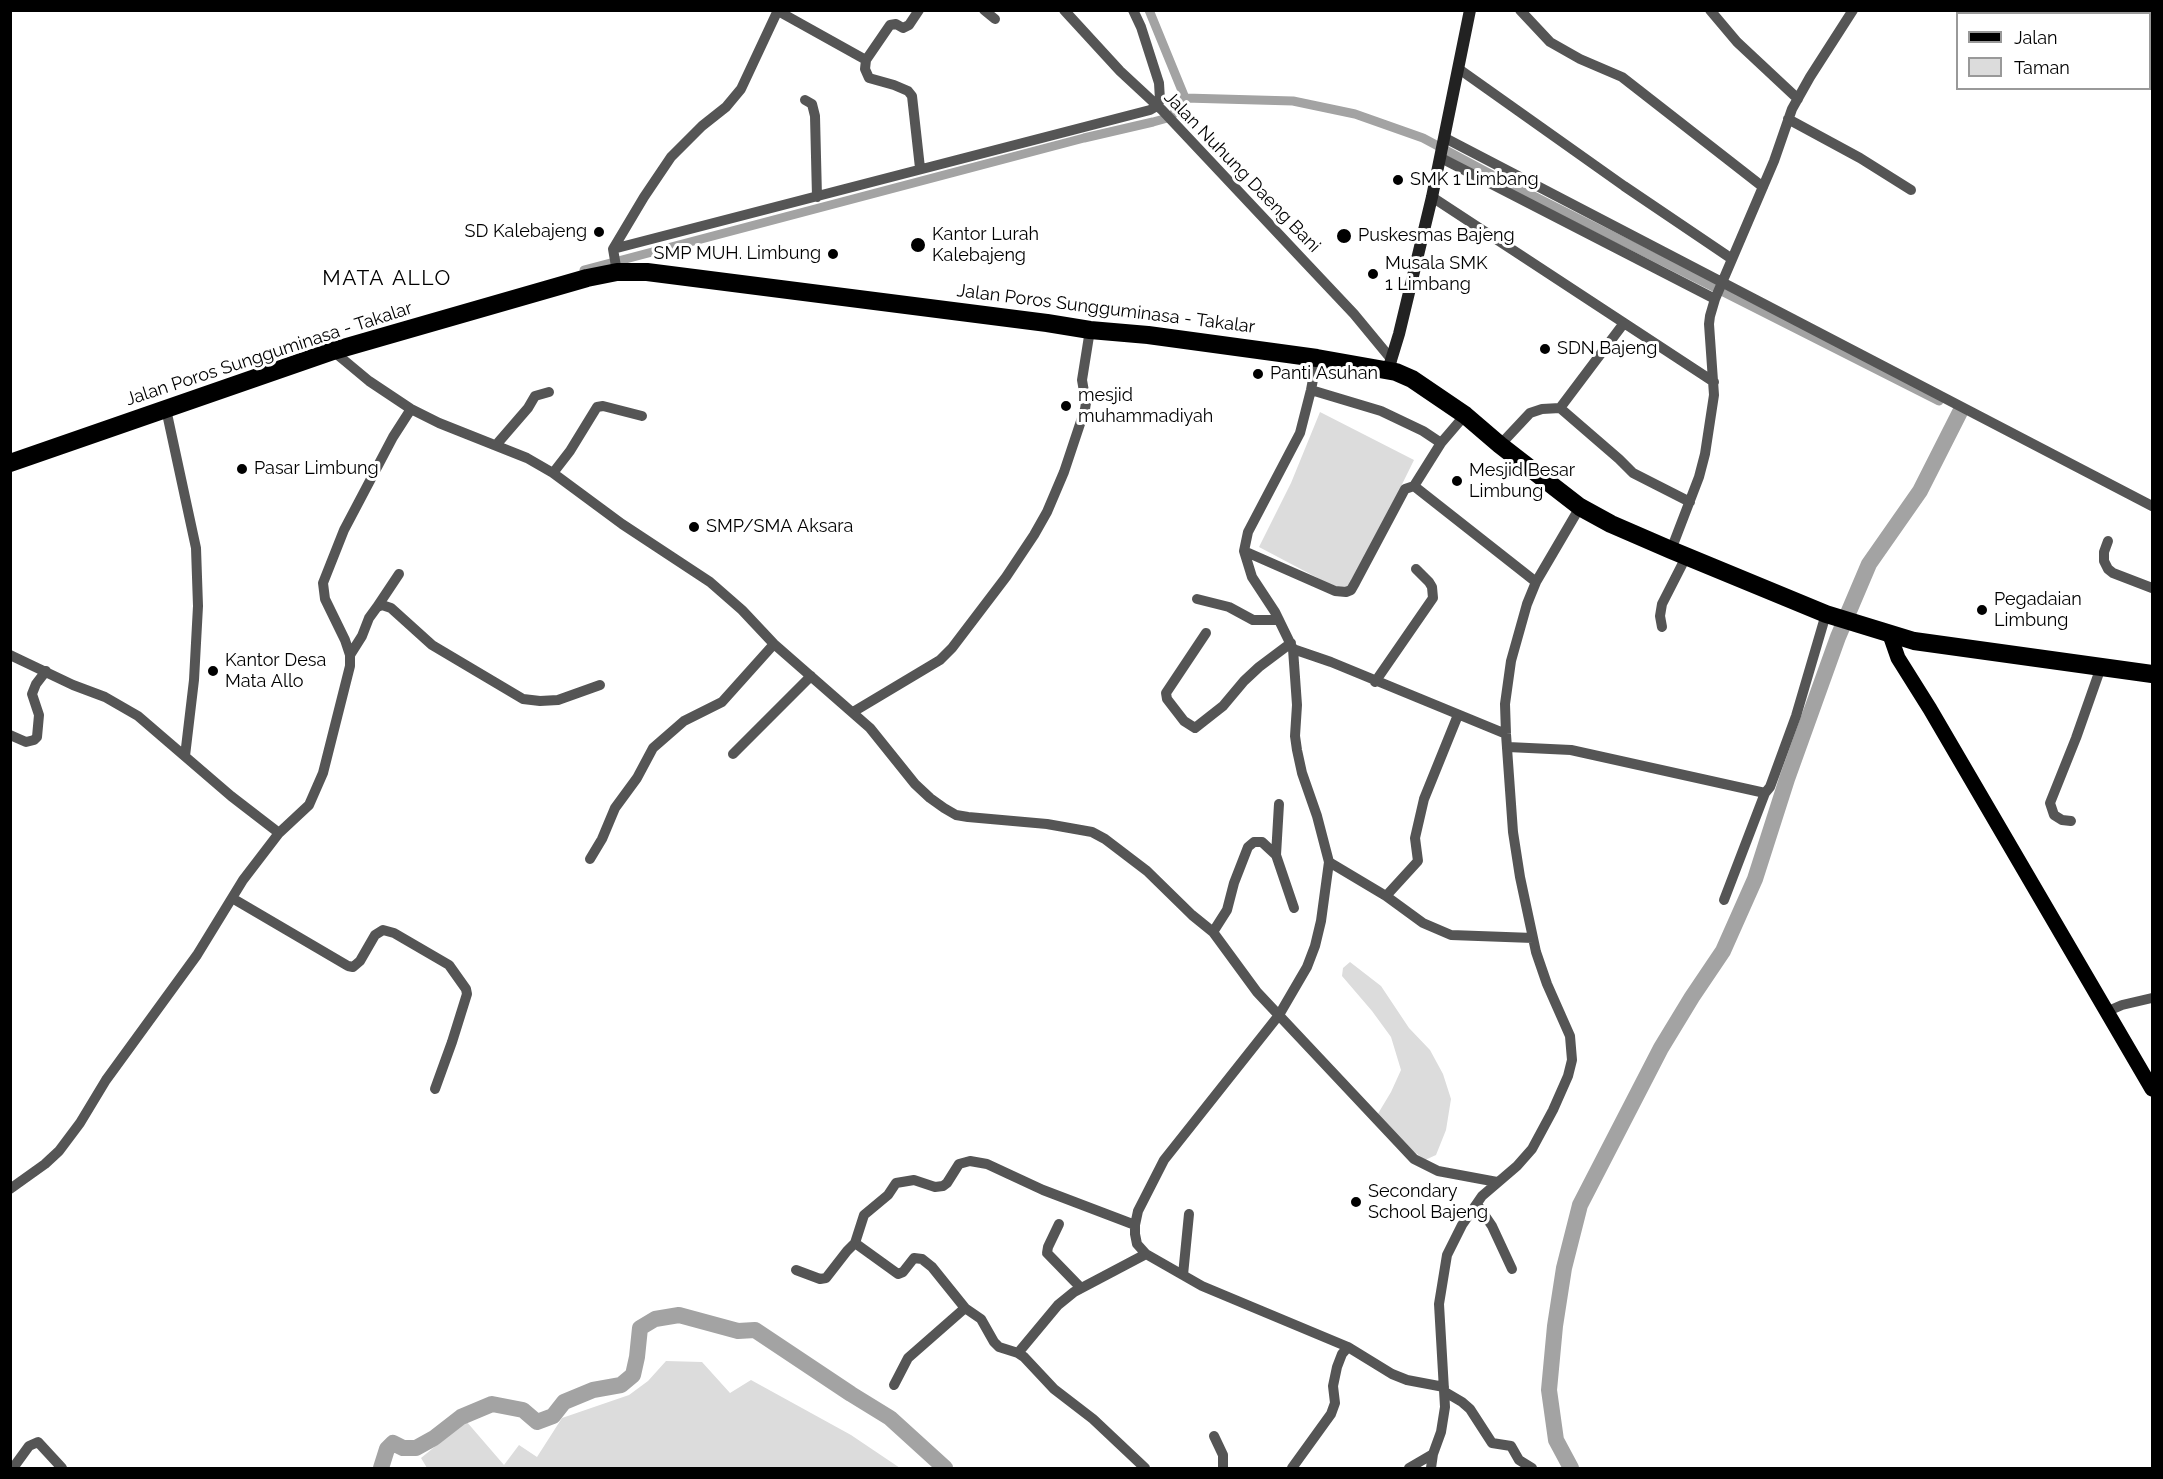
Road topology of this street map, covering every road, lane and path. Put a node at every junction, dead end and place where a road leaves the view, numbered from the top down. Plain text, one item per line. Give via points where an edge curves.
1 (919, 10) edge
2 (984, 10) edge
3 (1064, 10) edge
4 (1133, 10) edge
5 (1470, 10) edge
6 (1520, 10) edge
7 (1710, 10) edge
8 (1853, 10) edge
9 (778, 11) edge
10 (995, 19) dead end
11 (866, 60) junction
12 (1459, 69) junction
13 (1798, 99) junction
14 (805, 100) dead end
15 (1160, 108) junction
16 (1788, 119) junction
17 (1443, 148) junction
18 (920, 168) junction
19 (1763, 187) junction
20 (1911, 190) dead end
21 (817, 197) junction
22 (1432, 197) junction
23 (614, 259) junction
24 (1732, 259) junction
25 (1719, 291) junction
26 (1624, 323) junction
27 (1090, 330) junction
28 (333, 351) junction
29 (1317, 358) junction
30 (1390, 365) junction
31 (1714, 382) junction
32 (1311, 390) junction
33 (549, 392) dead end
34 (1560, 408) junction
35 (166, 409) junction
36 (411, 409) junction
37 (1465, 415) junction
38 (642, 416) dead end
39 (1441, 443) junction
40 (496, 445) junction
41 (1500, 445) junction
42 (10, 464) edge
43 (553, 473) junction
44 (1414, 486) junction
45 (1690, 501) junction
46 (2152, 506) edge
47 (1580, 507) junction
48 (2108, 541) dead end
49 (1244, 551) junction
50 (1678, 554) junction
51 (1416, 570) dead end
52 (399, 574) dead end
53 (1536, 582) junction
54 (2152, 588) edge
55 (1197, 599) dead end
56 (377, 607) junction
57 (1836, 618) junction
58 (1279, 620) junction
59 (1662, 627) dead end
60 (1206, 633) dead end
61 (1890, 635) junction
62 (774, 644) junction
63 (1292, 646) junction
64 (10, 655) edge
65 (350, 655) junction
66 (2101, 667) junction
67 (46, 671) junction
68 (2152, 674) edge
69 (811, 676) junction
70 (1375, 682) junction
71 (600, 685) dead end
72 (853, 712) junction
73 (1458, 715) junction
74 (1506, 734) junction
75 (10, 735) edge
76 (1508, 747) junction
77 (733, 754) dead end
78 (185, 756) junction
79 (1765, 793) junction
80 (1279, 804) dead end
81 (2071, 821) dead end
82 (279, 833) junction
83 (1276, 855) junction
84 (591, 859) dead end
85 (1329, 862) junction
86 (1386, 896) junction
87 (232, 898) junction
88 (1724, 900) dead end
89 (1293, 908) dead end
90 (1213, 932) junction
91 (1533, 938) junction
92 (2152, 998) edge
93 (2106, 1012) junction
94 (1279, 1015) junction
95 (435, 1089) dead end
96 (2152, 1089) edge
97 (1497, 1182) junction
98 (10, 1189) edge
99 (1476, 1204) junction
100 (1189, 1214) dead end
101 (1059, 1224) dead end
102 (1135, 1225) junction
103 (855, 1243) junction
104 (1146, 1254) junction
105 (1512, 1269) dead end
106 (796, 1270) dead end
107 (1183, 1275) junction
108 (1081, 1288) junction
109 (965, 1308) junction
110 (1348, 1347) junction
111 (1018, 1353) junction
112 (894, 1385) dead end
113 (1444, 1390) junction
114 (1214, 1436) dead end
115 (1433, 1454) junction
116 (1140, 1467) edge
117 (13, 1468) edge
118 (62, 1468) edge
119 (1223, 1468) edge
120 (1292, 1468) edge
121 (1409, 1468) edge
122 (1431, 1468) edge
123 (1532, 1468) edge

1 - 11 street via 907,27 890,26
2 - 10 street
3 - 15 street, Jalan Nuhung Daeng Bani
4 - 15 street via 1159,83
5 - 12 street
6 - 19 street via 1550,42 1622,77
7 - 13 street via 1737,42
8 - 13 street
9 - 11 street
9 - 23 street via 741,89 664,166
11 - 18 street via 868,78 894,85 912,96
12 - 17 street
12 - 24 street
13 - 16 street
14 - 21 street via 812,104 815,116
15 - 18 street
15 - 30 street, Jalan Nuhung Daeng Bani via 1354,314
16 - 19 street
16 - 20 street
17 - 22 street
17 - 25 street
17 - 25 street
18 - 21 street
19 - 24 street
21 - 23 street
22 - 26 street
22 - 30 street
23 - 27 highway, Jalan Poros Sungguminasa - Takalar via 647,272
23 - 28 highway, Jalan Poros Sungguminasa - Takalar via 558,286
24 - 25 street
25 - 31 street via 1709,324
25 - 46 street via 1912,380
26 - 31 street
26 - 34 street
27 - 29 highway, Jalan Poros Sungguminasa - Takalar
27 - 72 street via 1082,380 1086,403 1059,483 1034,535 940,660
28 - 35 highway, Jalan Poros Sungguminasa - Takalar
28 - 36 street
29 - 30 highway, Jalan Poros Sungguminasa - Takalar
29 - 32 street
30 - 37 highway, Jalan Poros Sungguminasa - Takalar
31 - 45 street via 1706,454
32 - 39 street via 1381,411
32 - 49 street via 1300,433 1253,521
33 - 40 street via 535,396
34 - 41 street via 1530,413
34 - 45 street via 1633,473
35 - 42 highway, Jalan Poros Sungguminasa - Takalar
35 - 78 street via 196,548 198,606
36 - 40 street
36 - 65 street via 344,530 323,584 325,599
37 - 39 street
37 - 41 highway, Jalan Poros Sungguminasa - Takalar
38 - 43 street via 597,407
39 - 44 street
40 - 43 street
41 - 47 highway, Jalan Poros Sungguminasa - Takalar
43 - 62 street via 710,582
44 - 49 street via 1405,489 1351,590 1346,592 1335,591
44 - 53 street
45 - 50 street
47 - 50 highway, Jalan Poros Sungguminasa - Takalar
47 - 53 street
48 - 54 street via 2104,561 2108,569
49 - 58 street via 1252,577
50 - 57 highway, Jalan Poros Sungguminasa - Takalar
50 - 59 street via 1662,604
51 - 70 street via 1429,582 1433,598
52 - 56 street
53 - 74 street via 1511,661 1506,689
55 - 58 street via 1229,608 1252,620
56 - 65 street
56 - 71 street via 391,608 432,645 523,699 558,700
57 - 61 highway, Jalan Poros Sungguminasa - Takalar
57 - 79 street
58 - 63 street
60 - 63 street via 1166,693 1184,721 1195,728 1223,706 1259,667
61 - 66 highway, Jalan Poros Sungguminasa - Takalar
61 - 93 main road via 1899,658
62 - 69 street
62 - 84 street via 722,702 684,721 653,748 615,808
63 - 70 street
63 - 85 street via 1297,750
64 - 67 street
65 - 82 street via 323,773 305,810
66 - 68 highway, Jalan Poros Sungguminasa - Takalar
66 - 81 street via 2050,803 2054,815
67 - 75 street via 32,694 39,715 37,737 26,742
67 - 78 street via 120,704
69 - 72 street
69 - 77 street
70 - 73 street
72 - 90 street via 880,738 915,784 944,808 968,817 1047,824 1098,834
73 - 74 street
73 - 86 street via 1424,799 1415,838 1418,861
74 - 76 street
76 - 79 street via 1571,750
76 - 91 street via 1515,843
78 - 82 street
79 - 88 street
80 - 83 street
82 - 87 street
83 - 89 street
83 - 90 street via 1262,842 1250,844 1227,910
85 - 86 street
85 - 94 street via 1315,946
86 - 91 street via 1423,923 1451,935
87 - 95 street via 348,966 360,961 375,935 383,930 449,965 467,994
87 - 98 street via 80,1124 50,1160
90 - 94 street
91 - 97 street via 1547,984 1570,1036 1572,1060 1539,1137 1517,1166
92 - 93 street
93 - 96 main road
94 - 97 street via 1414,1159 1437,1171
94 - 102 street via 1164,1160 1147,1190
97 - 99 street
99 - 105 street via 1489,1220
99 - 113 street via 1456,1235 1444,1266 1439,1304
100 - 107 street
101 - 108 street via 1047,1253
102 - 103 street via 987,1164 970,1161 958,1164 943,1186 914,1180 896,1183 888,1196 864,1215
102 - 104 street via 1137,1244
103 - 106 street via 826,1278
103 - 109 street via 897,1274 914,1258 927,1262
104 - 107 street
104 - 108 street
107 - 110 street
108 - 111 street via 1058,1305
109 - 111 street via 981,1319 999,1347
109 - 112 street via 909,1358
110 - 113 street via 1392,1374
110 - 120 street via 1337,1367 1331,1414
111 - 116 street
113 - 115 street via 1443,1426
113 - 123 street via 1470,1409 1492,1443 1511,1446 1519,1460
114 - 119 street via 1223,1455
115 - 121 street
115 - 122 street
117 - 118 street via 29,1446 38,1442

